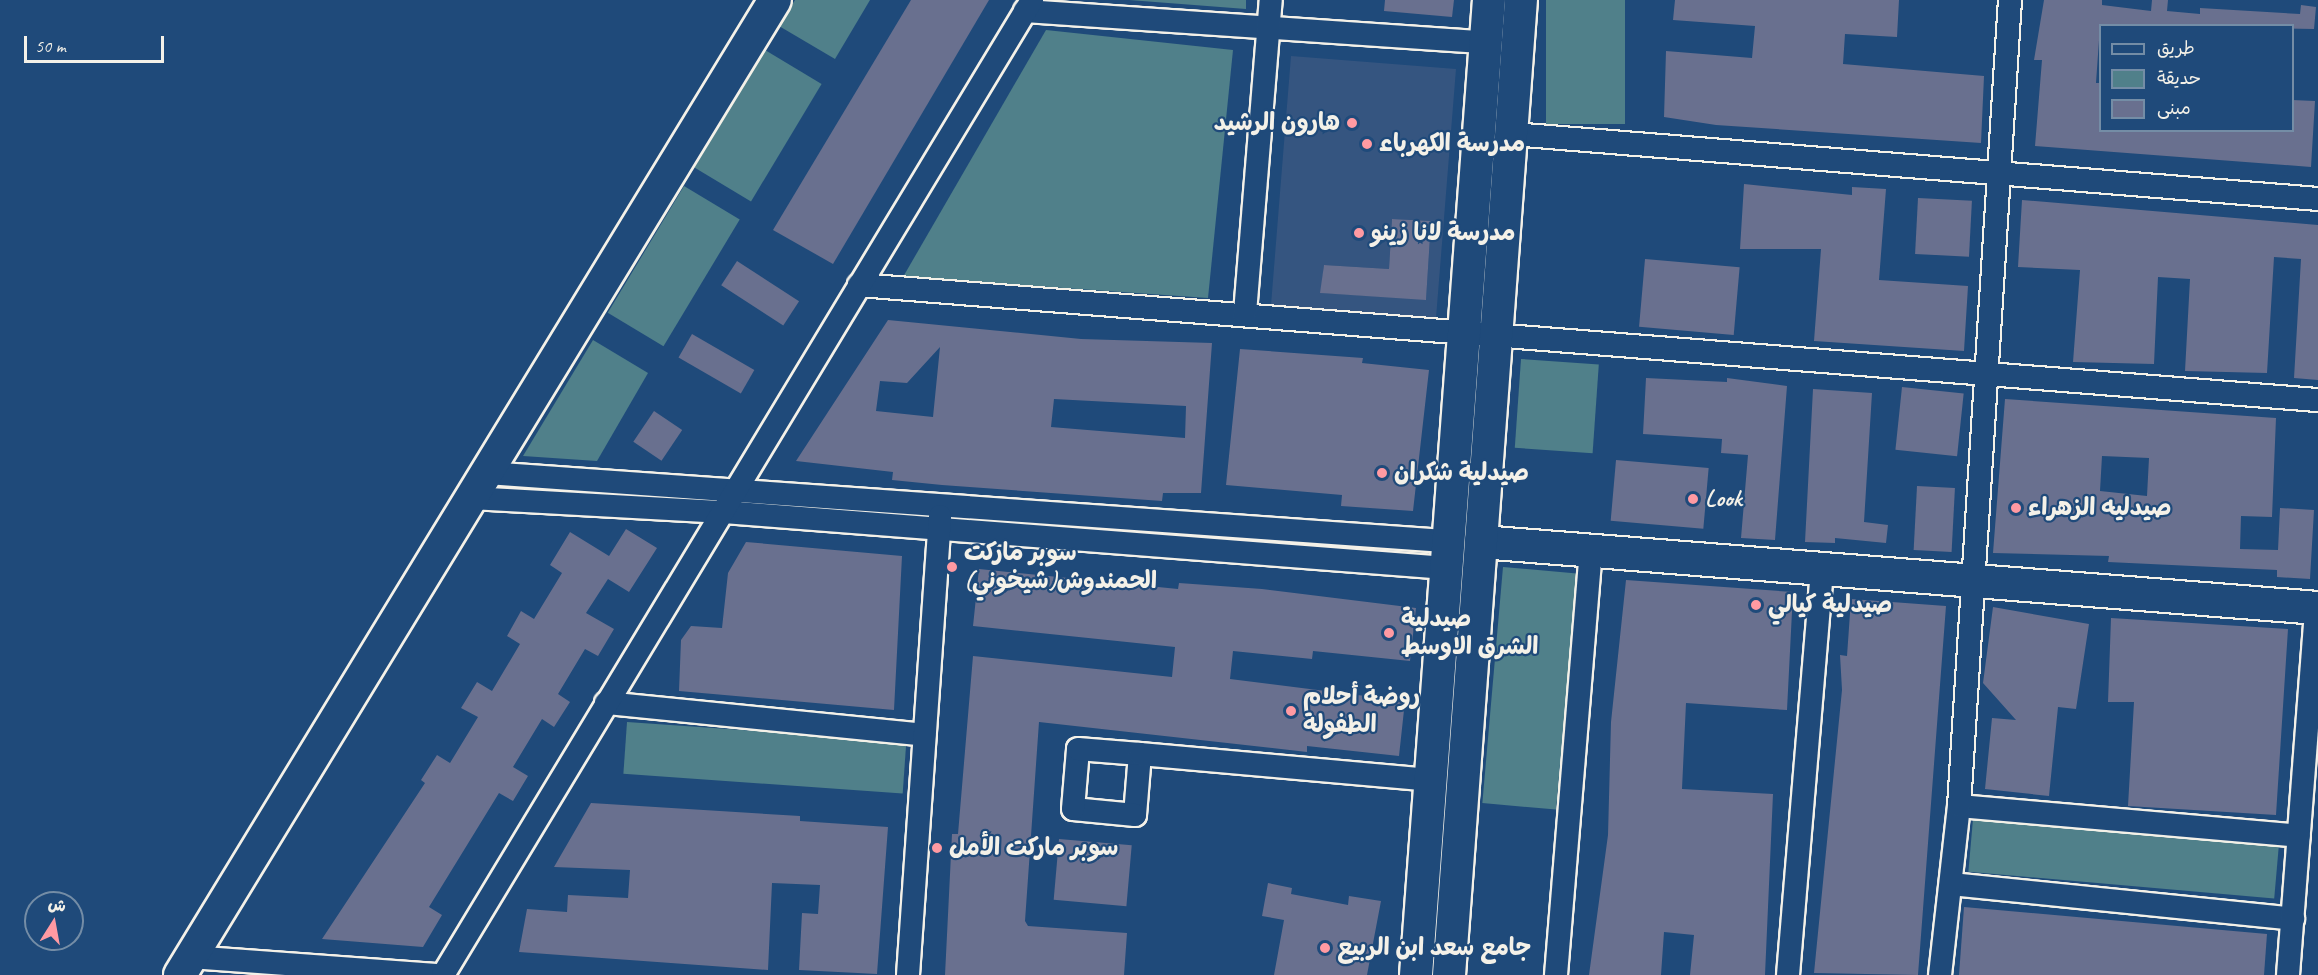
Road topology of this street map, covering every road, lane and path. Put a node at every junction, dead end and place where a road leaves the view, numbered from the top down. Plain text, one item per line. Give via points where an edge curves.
1 (775, 0) edge
2 (1271, 0) edge
3 (1489, 0) edge
4 (1521, 0) edge
5 (2010, 0) edge
6 (1028, 5) edge
7 (1269, 25) junction
8 (1485, 42) junction
9 (1512, 134) junction
10 (1996, 174) junction
11 (2318, 200) edge
12 (859, 285) junction
13 (1245, 313) junction
14 (1465, 335) junction
15 (1495, 337) junction
16 (1988, 374) junction
17 (2318, 400) edge
18 (479, 486) junction
19 (738, 487) junction
20 (941, 502) junction
21 (724, 512) junction
22 (939, 529) junction
23 (1480, 542) junction
24 (1591, 551) junction
25 (1445, 554) junction
26 (1822, 567) junction
27 (1974, 577) junction
28 (2317, 608) edge
29 (606, 703) junction
30 (924, 735) junction
31 (1140, 754) dead end
32 (1430, 780) junction
33 (1959, 806) junction
34 (2299, 836) junction
35 (1951, 884) junction
36 (2292, 919) junction
37 (186, 966) edge
38 (435, 975) edge
39 (443, 975) edge
40 (908, 975) edge
41 (1416, 975) edge
42 (1449, 975) edge
43 (1556, 975) edge
44 (1788, 975) edge
45 (1940, 975) edge
46 (2288, 975) edge

1 - 18 street
2 - 7 street
3 - 8 street
4 - 9 street
5 - 10 street
6 - 7 street
6 - 12 street
7 - 8 street
7 - 13 street
8 - 14 street
9 - 10 street
9 - 15 street
10 - 11 street
10 - 16 street
12 - 13 street
12 - 19 street
13 - 14 street
14 - 15 street
14 - 25 street
15 - 16 street
15 - 23 street
16 - 17 street
16 - 27 street
18 - 19 street
18 - 21 street
18 - 37 street
19 - 20 street
19 - 21 street
20 - 22 street
20 - 25 street
21 - 22 street
21 - 29 street
22 - 25 street
22 - 30 street
23 - 24 street
23 - 42 street
24 - 26 street
24 - 43 street
25 - 32 street
26 - 27 street
26 - 44 street
27 - 28 street
27 - 33 street
28 - 34 street
29 - 30 street
29 - 39 street
30 - 40 street
31 - 32 street
32 - 41 street
33 - 34 street
33 - 35 street
34 - 36 street
35 - 36 street
35 - 45 street
36 - 46 street
37 - 38 street

